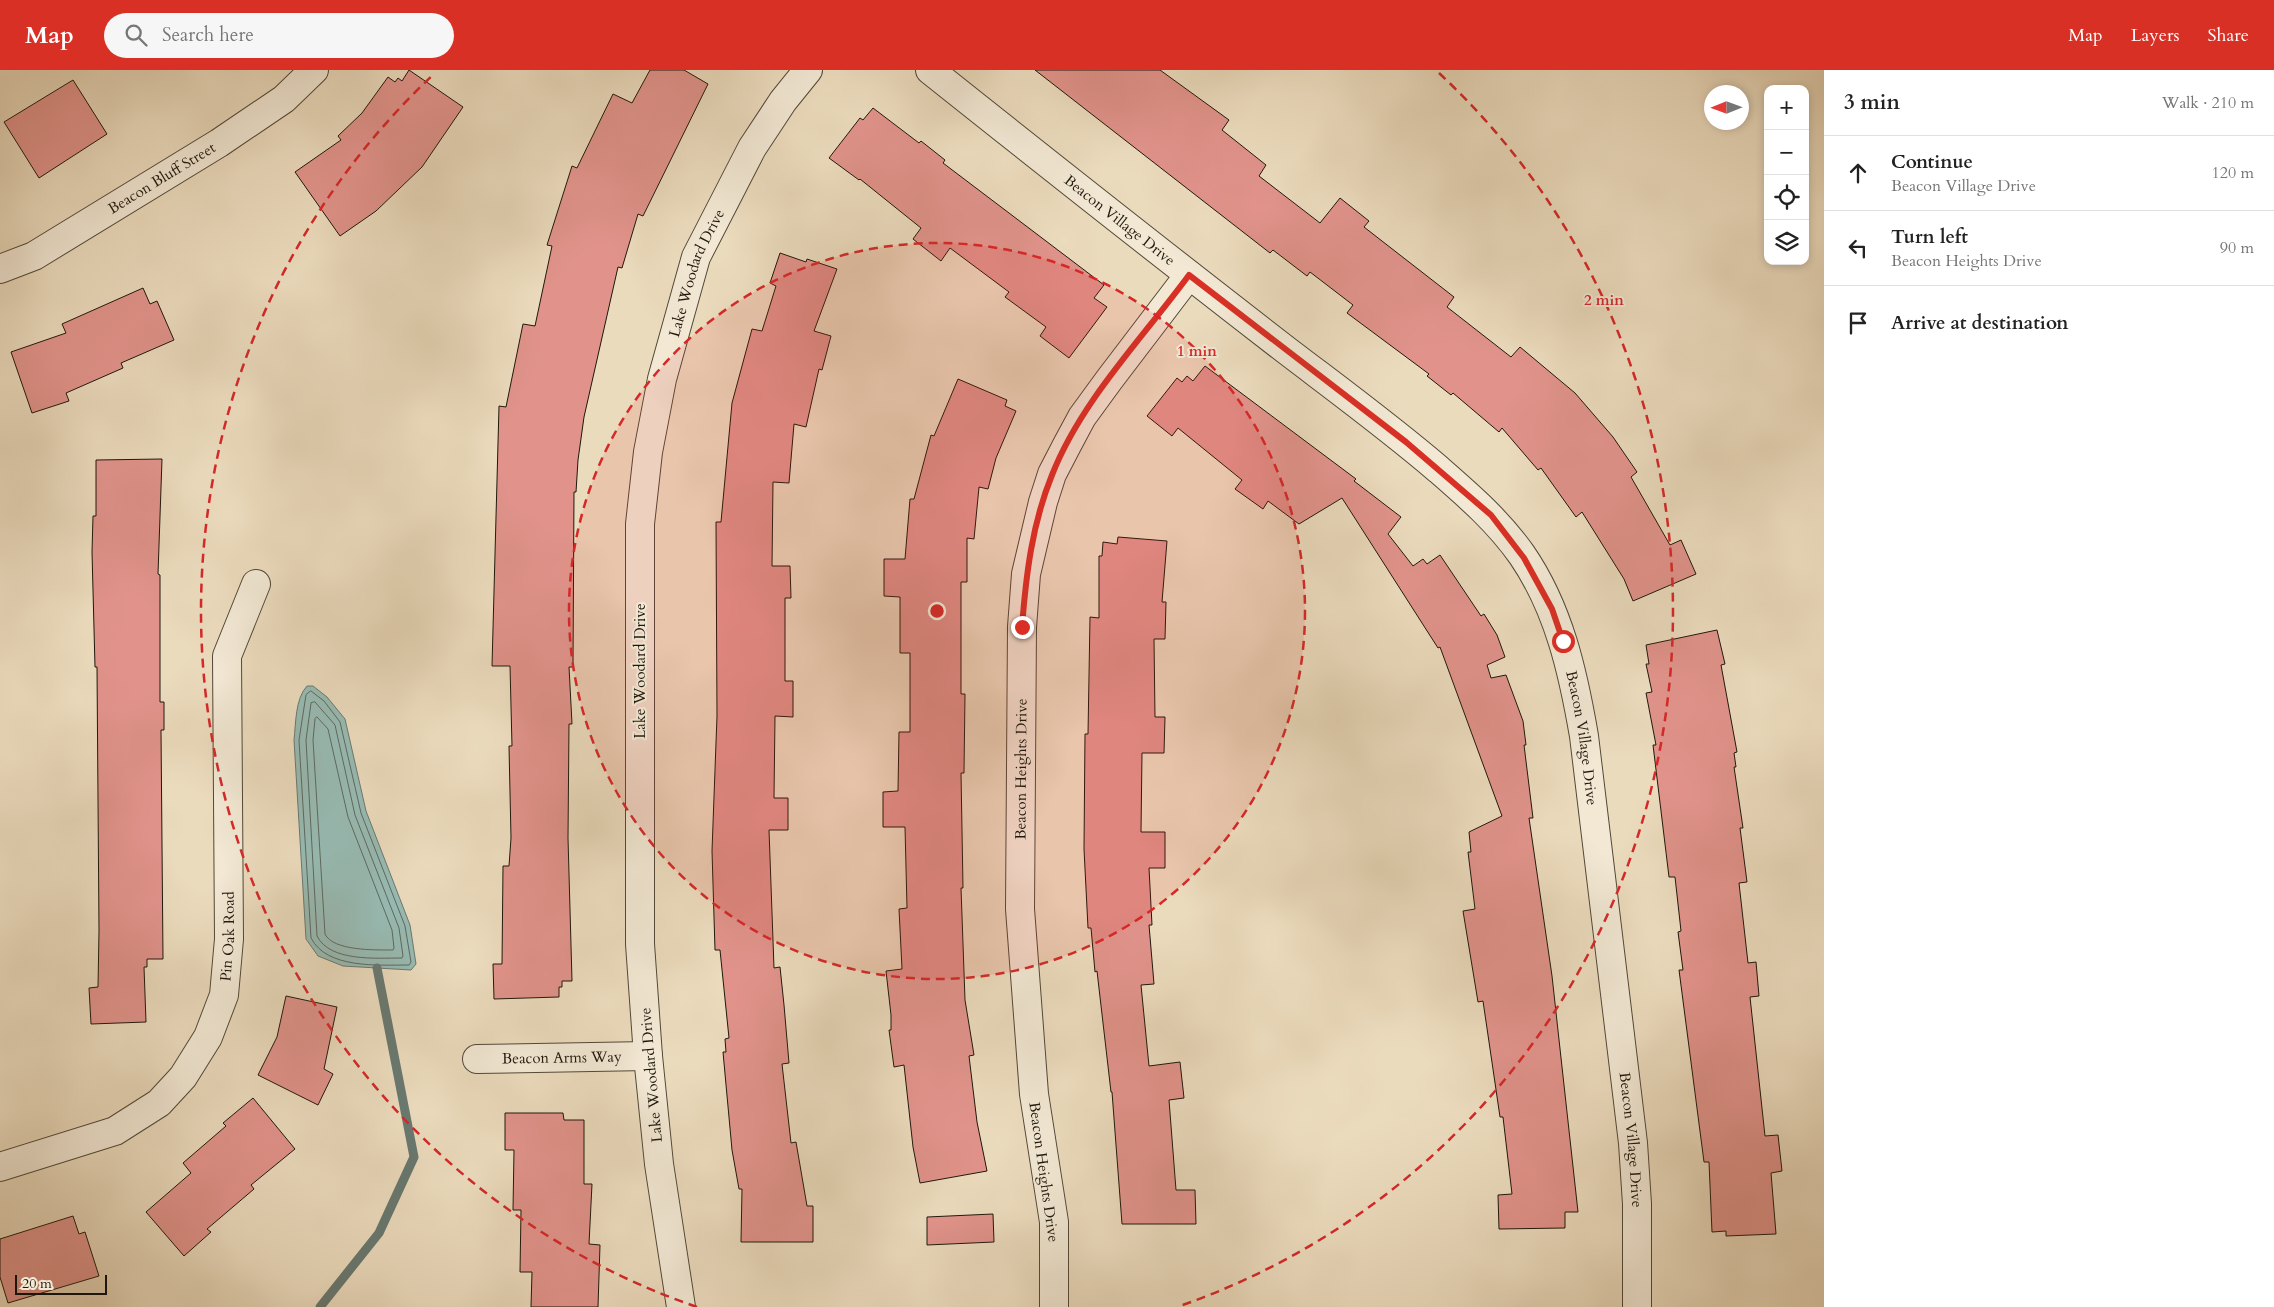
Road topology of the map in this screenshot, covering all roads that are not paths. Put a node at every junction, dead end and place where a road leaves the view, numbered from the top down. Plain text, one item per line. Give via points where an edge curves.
1 (314, 70) edge
2 (808, 70) edge
3 (930, 70) edge
4 (0, 269) edge
5 (1189, 275) junction
6 (256, 584) dead end
7 (648, 1056) junction
8 (477, 1059) dead end
9 (0, 1168) edge
10 (681, 1307) edge
11 (1054, 1307) edge
12 (1637, 1307) edge

1 - 4 street, Beacon Bluff Street via 284,99 219,142 34,256
2 - 7 street, Lake Woodard Drive via 752,148 696,257 662,379 648,452 640,524 639,822 640,944
3 - 5 street, Beacon Village Drive
5 - 11 street, Beacon Heights Drive via 1082,417 1052,474 1042,502 1026,574 1022,627 1020,909 1033,1085 1054,1222
5 - 12 street, Beacon Village Drive via 1406,442 1491,515 1524,558 1552,609 1574,676 1584,736 1633,1143 1637,1204
6 - 9 street, Pin Oak Road via 227,656 229,939 224,995 208,1037 183,1077 159,1103 115,1131
7 - 8 street, Beacon Arms Way
7 - 10 street, Lake Woodard Drive via 659,1164

